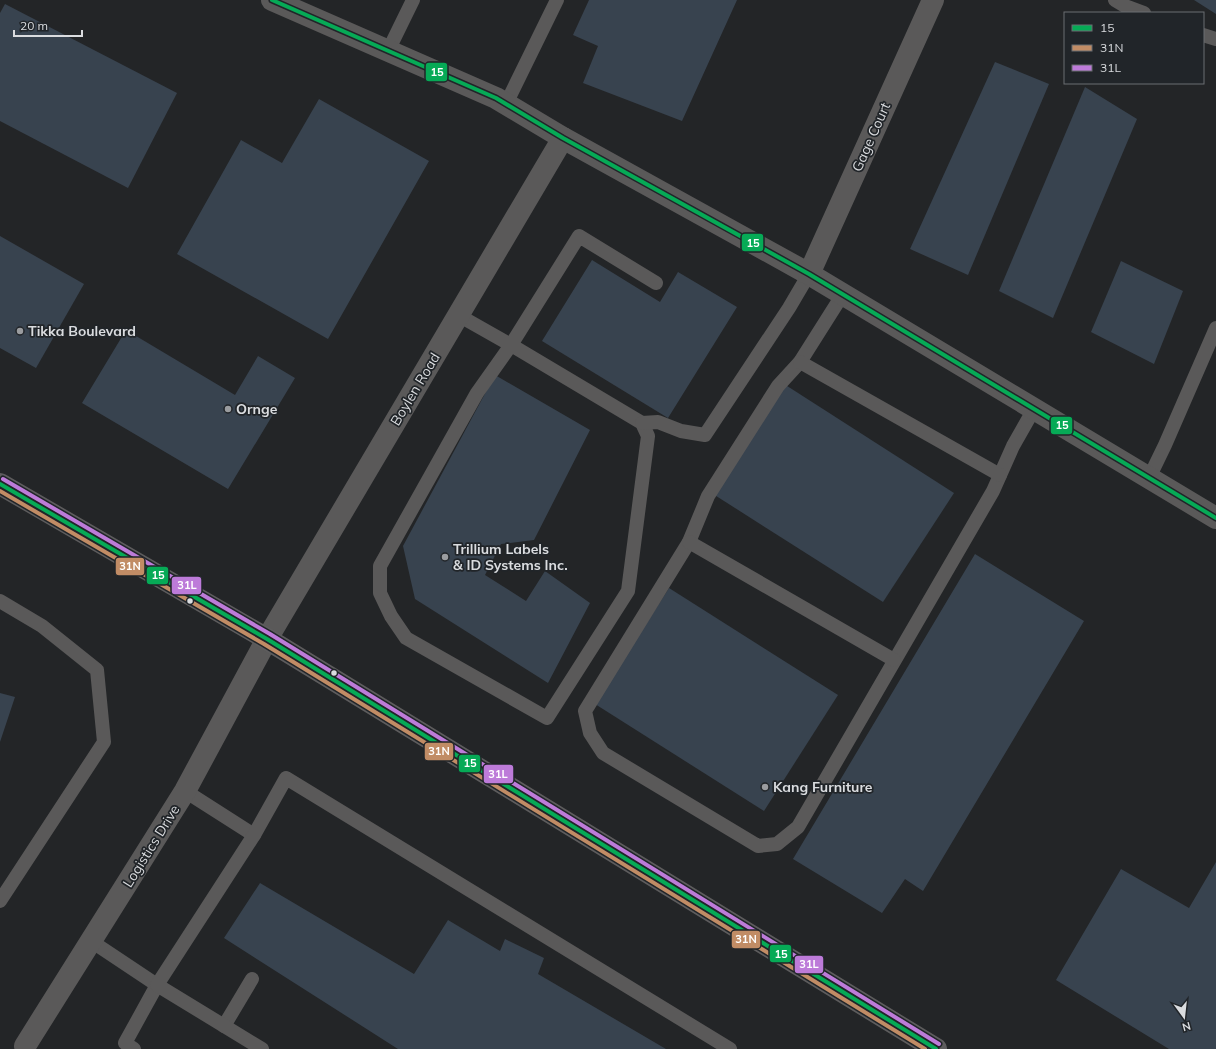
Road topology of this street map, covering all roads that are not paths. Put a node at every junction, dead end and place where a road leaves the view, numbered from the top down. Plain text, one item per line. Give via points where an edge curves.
1 (413, 0) edge
2 (557, 0) edge
3 (933, 0) edge
4 (1115, 0) edge
5 (287, 3) edge
6 (1141, 12) edge
7 (1204, 35) edge
8 (1216, 40) edge
9 (388, 51) junction
10 (506, 104) junction
11 (563, 138) junction
12 (808, 274) junction
13 (656, 283) dead end
14 (843, 294) junction
15 (458, 315) junction
16 (1216, 328) edge
17 (511, 345) junction
18 (800, 362) junction
19 (1034, 409) junction
20 (642, 423) junction
21 (1000, 475) junction
22 (1149, 478) junction
23 (0, 484) edge
24 (1216, 518) edge
25 (690, 542) junction
26 (0, 601) edge
27 (266, 639) junction
28 (894, 660) junction
29 (185, 791) junction
30 (254, 835) junction
31 (0, 901) edge
32 (91, 941) junction
33 (252, 979) dead end
34 (157, 985) junction
35 (224, 1026) junction
36 (24, 1048) edge
37 (134, 1049) edge
38 (262, 1049) edge
39 (730, 1049) edge
40 (936, 1049) edge

1 - 9 lane
2 - 10 lane
3 - 12 street, Gage Court
4 - 6 lane
5 - 9 street
7 - 8 lane
9 - 10 street
10 - 11 street
11 - 12 street
11 - 15 street, Boylen Road
12 - 14 street
12 - 20 lane via 789,308 705,435 681,431 658,422
13 - 17 lane via 579,236
14 - 18 lane
14 - 19 street
15 - 17 lane
15 - 27 street, Boylen Road
16 - 22 lane
17 - 20 lane
17 - 20 lane via 476,393 380,566 380,593 406,638 547,718 628,591 648,436
18 - 21 lane
18 - 25 lane via 778,386 708,496
19 - 21 lane
19 - 22 street
21 - 28 lane
22 - 24 street
23 - 27 main road
25 - 28 lane
25 - 28 lane via 585,711 590,733 603,753 758,846 777,844 798,827
26 - 31 lane via 42,626 97,670 104,742
27 - 29 street, Logistics Drive
27 - 40 main road
29 - 30 lane
29 - 32 street, Logistics Drive
30 - 34 lane
30 - 39 lane via 286,778
32 - 34 lane
32 - 36 street, Logistics Drive
33 - 35 lane
34 - 35 lane
34 - 37 lane via 125,1043
35 - 38 lane

